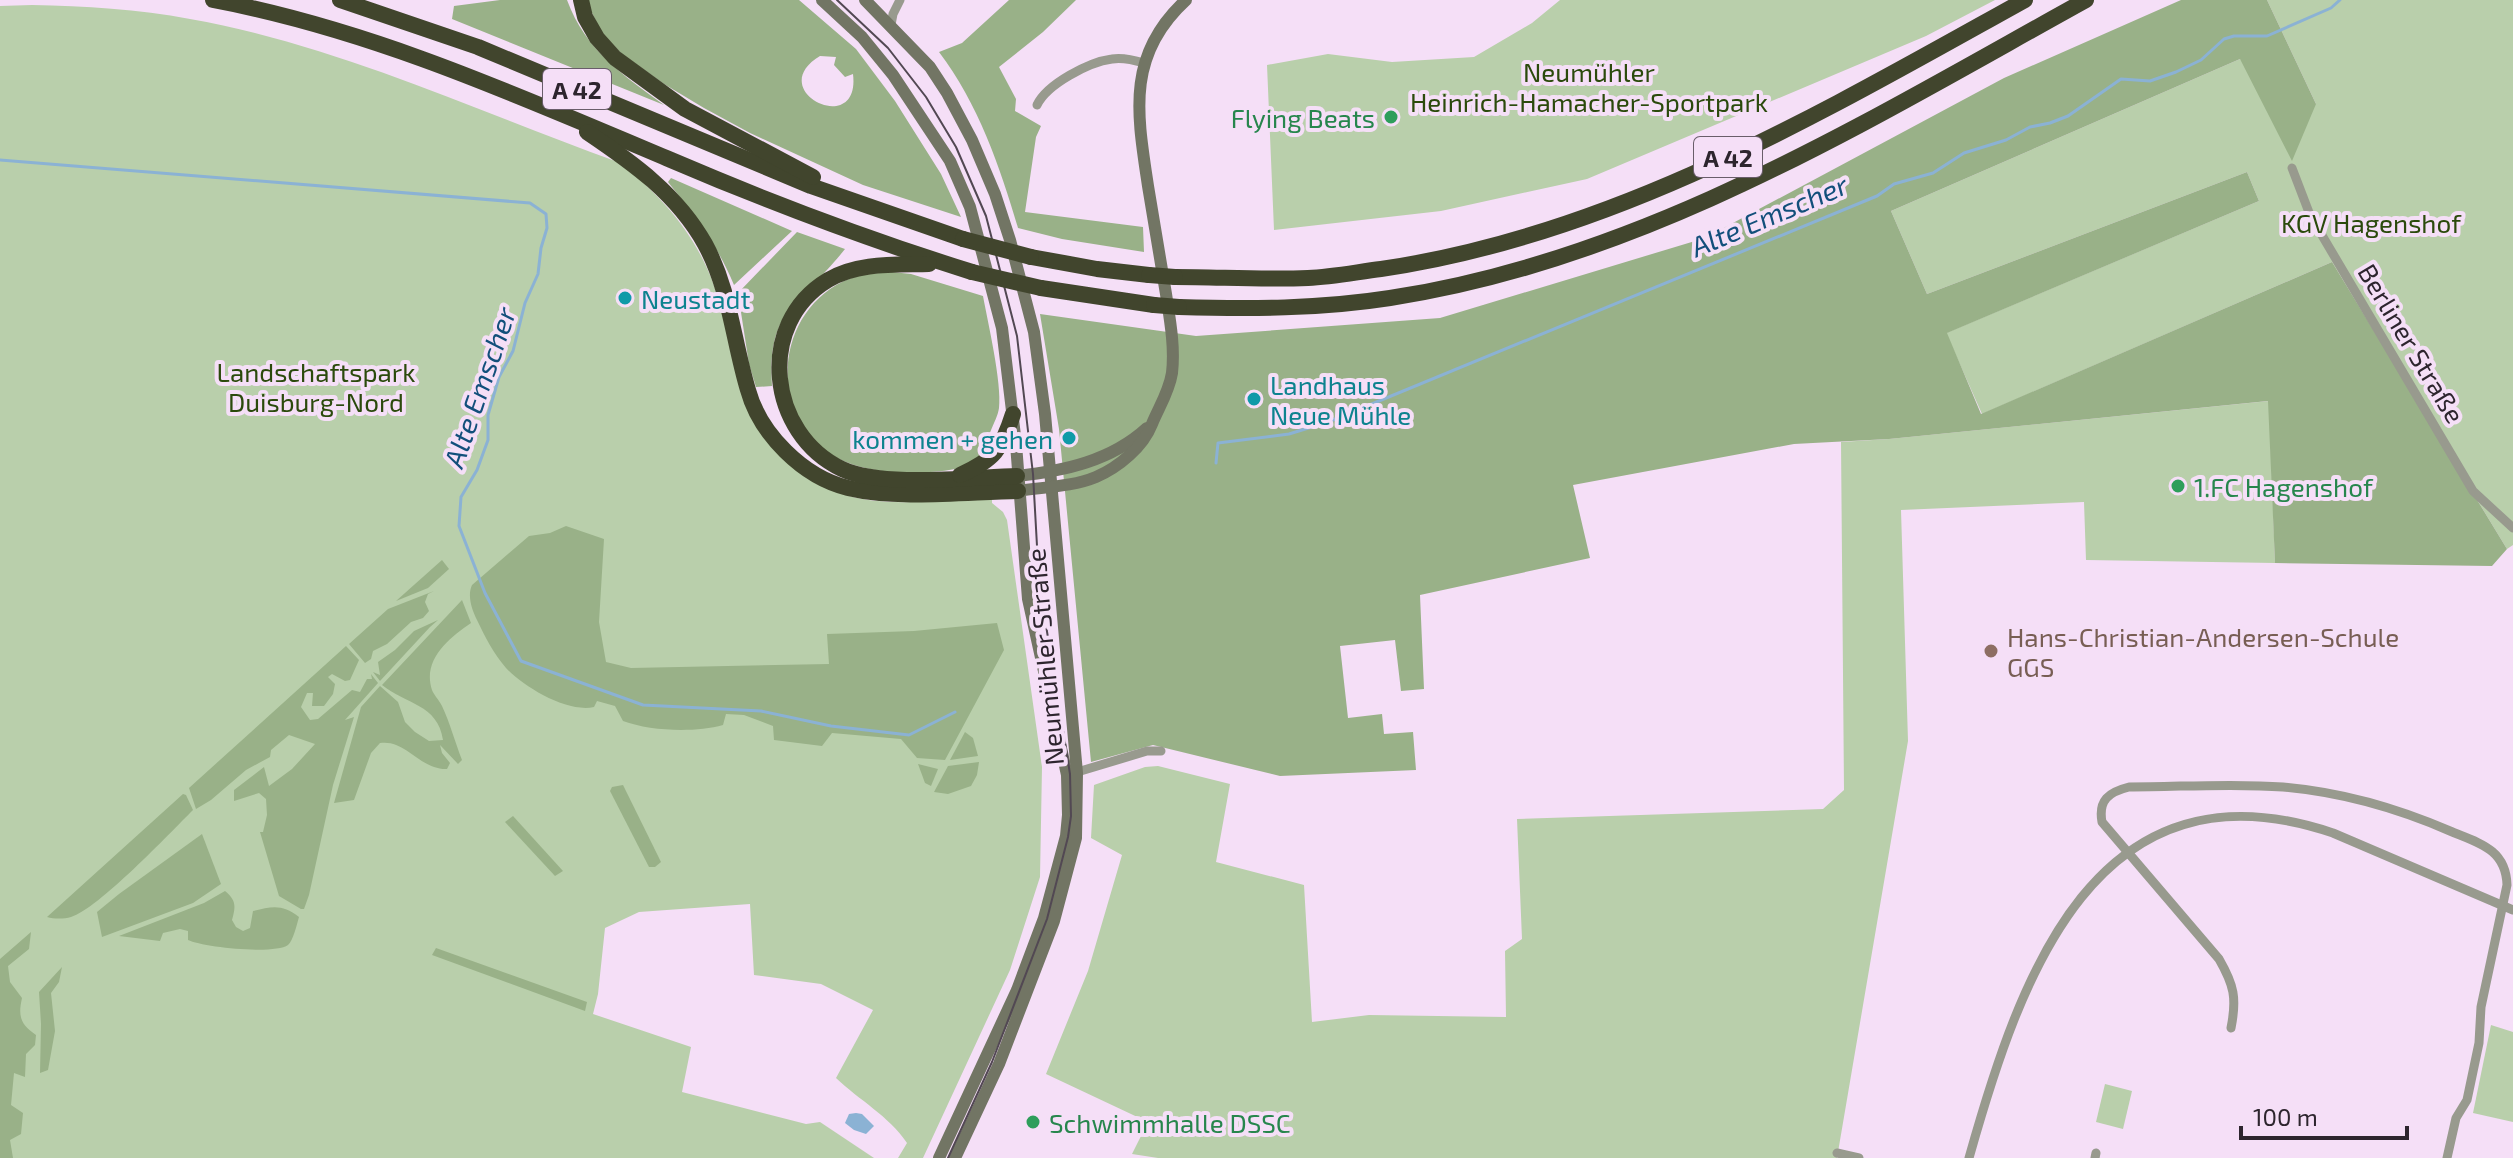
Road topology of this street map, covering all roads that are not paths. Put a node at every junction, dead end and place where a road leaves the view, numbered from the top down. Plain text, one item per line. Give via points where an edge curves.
1 (213, 0) edge
2 (340, 0) edge
3 (581, 0) edge
4 (822, 0) edge
5 (865, 0) edge
6 (900, 0) edge
7 (1186, 0) edge
8 (2025, 0) edge
9 (2086, 0) edge
10 (891, 25) junction
11 (1144, 63) junction
12 (1037, 105) dead end
13 (556, 111) junction
14 (2292, 168) dead end
15 (815, 183) junction
16 (947, 264) junction
17 (1013, 414) junction
18 (1152, 423) junction
19 (1051, 472) junction
20 (955, 478) junction
21 (1018, 483) junction
22 (1052, 486) junction
23 (2513, 528) edge
24 (1161, 751) dead end
25 (1072, 774) junction
26 (2126, 851) junction
27 (2502, 906) junction
28 (2513, 910) edge
29 (2231, 1028) dead end
30 (1837, 1153) dead end
31 (939, 1158) edge
32 (955, 1158) edge
33 (1859, 1158) edge
34 (1969, 1158) edge
35 (2447, 1158) edge

1 - 13 highway, A 42 via 365,39
2 - 15 highway, A 42 via 478,47
3 - 15 highway via 597,38 615,58 685,109
4 - 17 main road, Neumühler Straße via 893,75 950,161 970,207 1002,328
5 - 10 main road, Neumühler Straße
6 - 10 street
7 - 11 main road via 1163,24
8 - 15 highway, A 42, bridge via 1687,177 1518,241 1411,264 1309,278 1175,277 1097,269 963,239
9 - 16 highway, A 42, bridge via 1824,144 1697,206 1571,255 1471,283 1305,307 1179,307 1041,288
10 - 19 main road, Neumühler Straße via 935,74 972,140 999,206 1034,332
11 - 12 street via 1123,58 1093,63 1047,91
11 - 18 main road via 1138,94 1141,135 1173,358 1168,390
13 - 16 highway, A 42 via 789,208
13 - 21 highway via 648,174 693,225 730,307 757,414 797,462 845,488 878,494
14 - 23 street, Berliner Straße via 2310,215 2473,491
16 - 20 highway via 880,265 829,280 806,298 791,320 778,365 789,416 821,456 844,470 872,477
17 - 20 highway via 995,455
17 - 21 main road, Neumühler Straße
18 - 19 main road via 1097,460
18 - 22 main road via 1140,446 1096,476
19 - 21 main road
19 - 22 main road, Neumühler Straße
20 - 21 highway
21 - 22 main road
21 - 25 main road, Neumühler Straße via 1028,599
22 - 25 main road, Neumühler Straße
24 - 25 street
25 - 31 main road, Neumühler Straße via 1066,836 1044,918 1017,990
25 - 32 main road, Neumühler Straße via 1076,838 1054,921 999,1064
26 - 27 street via 2182,824 2215,816 2275,818 2333,833
26 - 27 street via 2102,822 2101,805 2114,791 2281,787 2319,792 2393,809 2482,844 2506,869
26 - 29 street via 2219,959 2234,992
26 - 34 street via 2085,890 2044,956 1993,1071
27 - 28 street
27 - 35 street via 2467,1100 2456,1118
30 - 33 street

